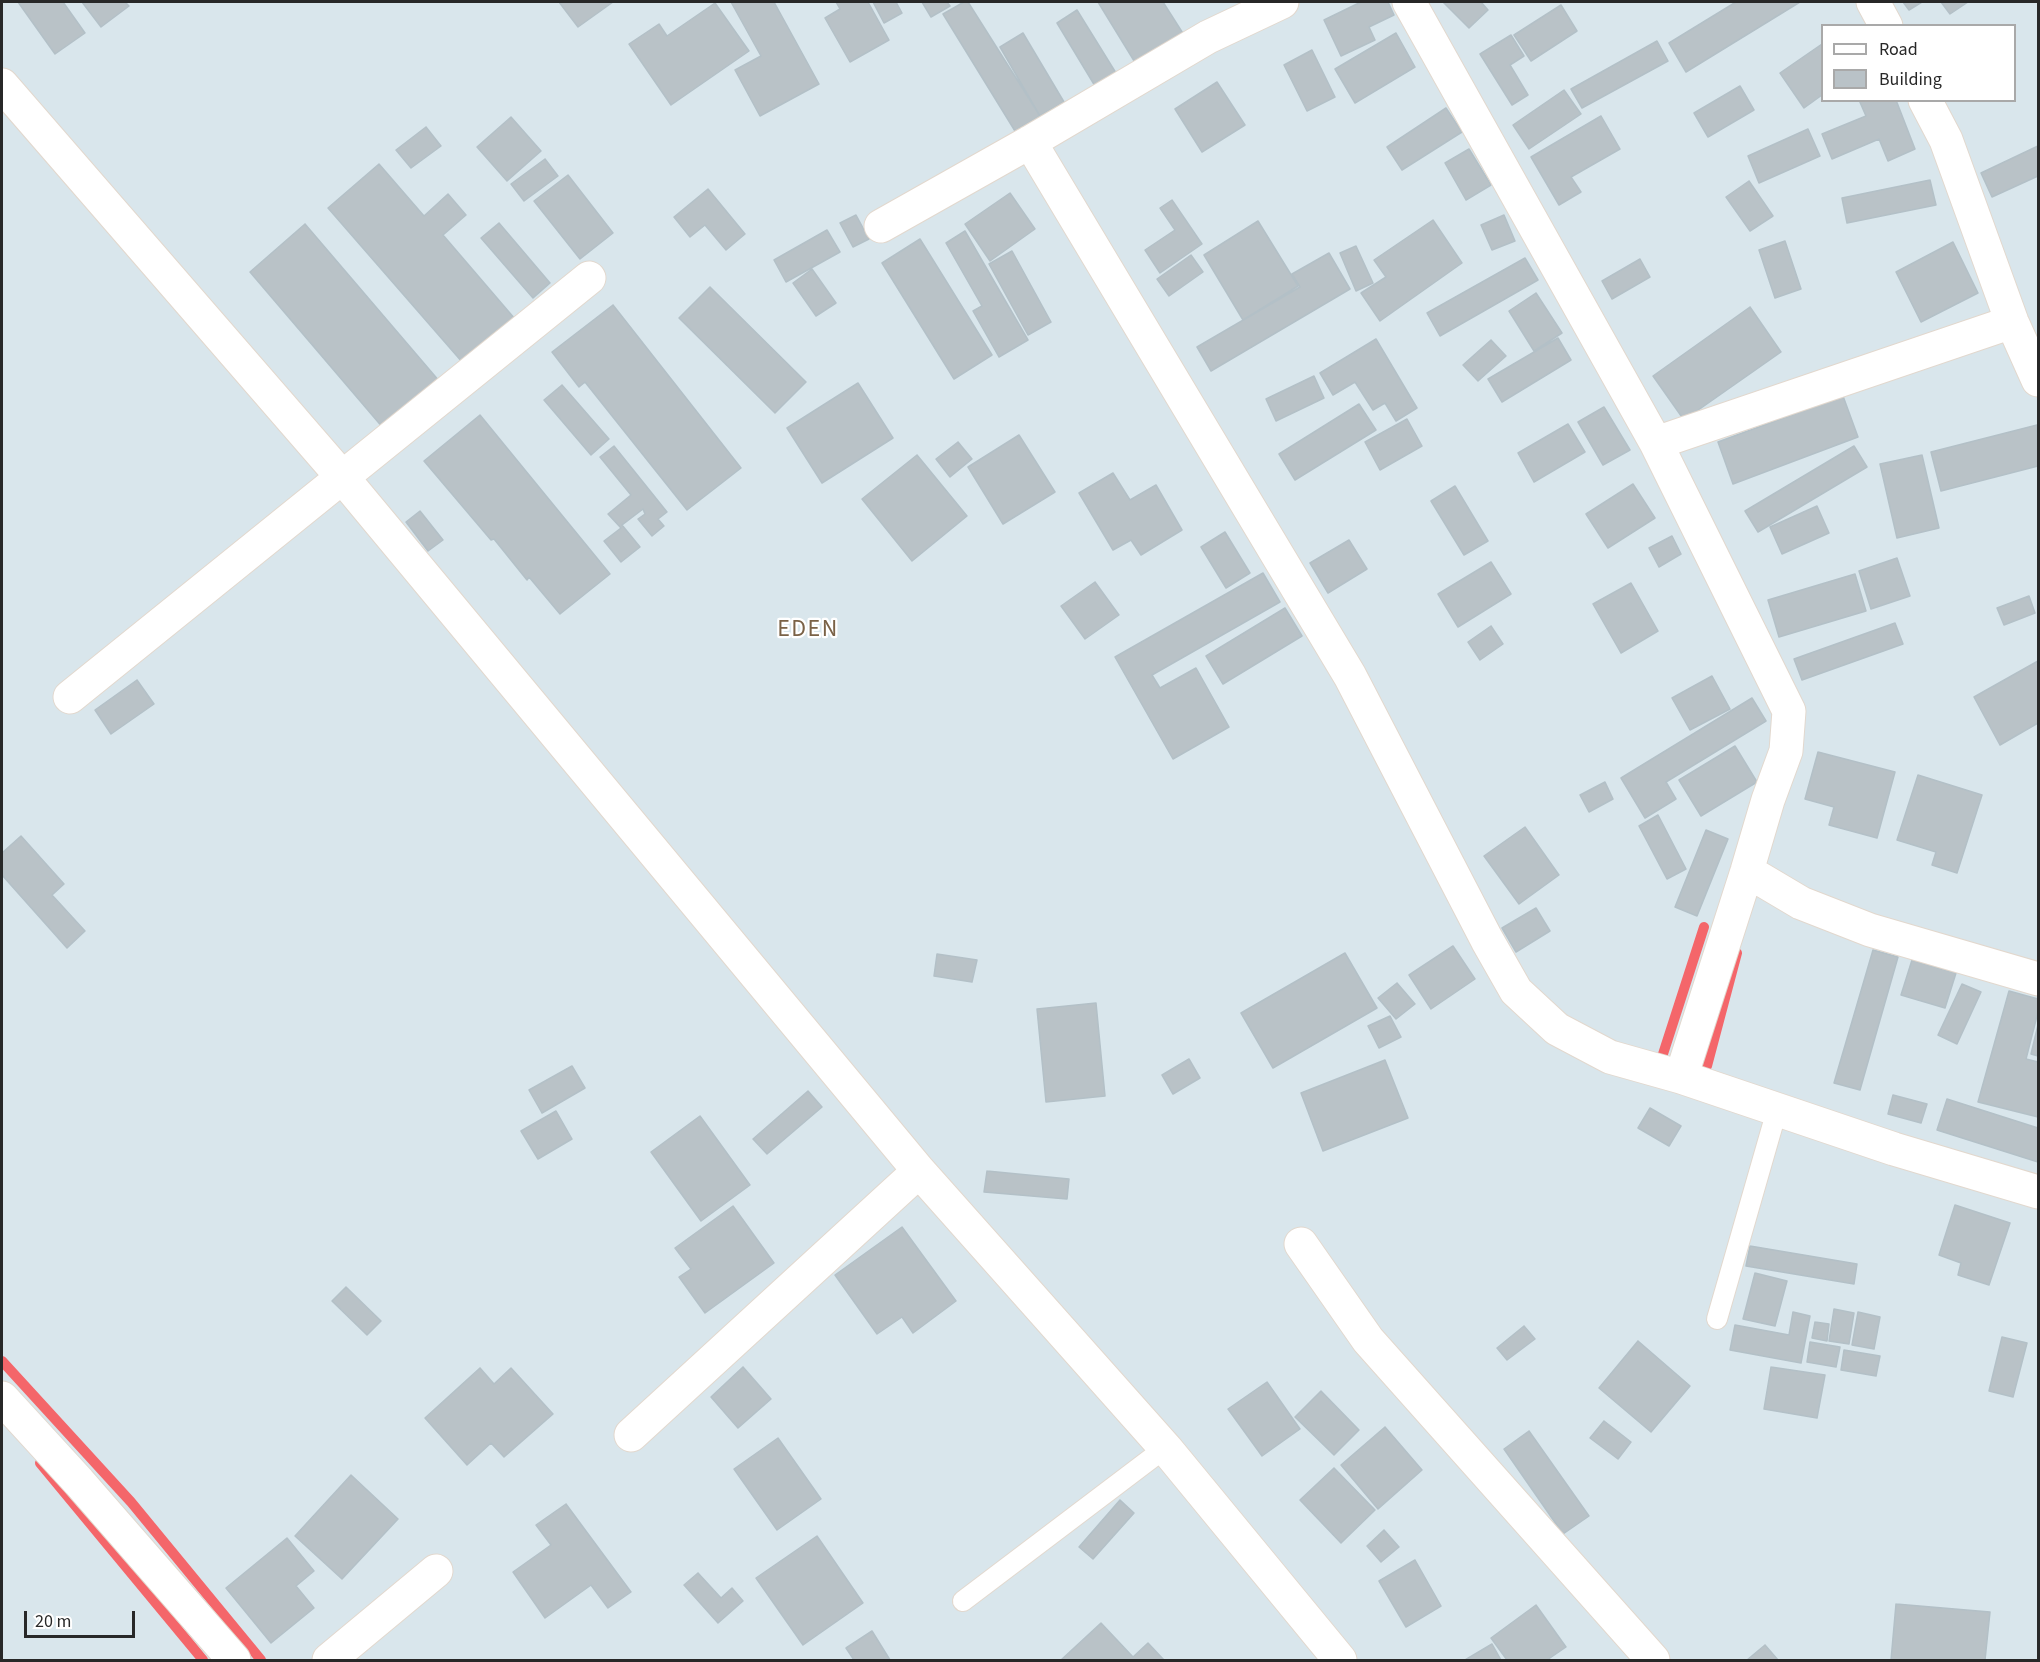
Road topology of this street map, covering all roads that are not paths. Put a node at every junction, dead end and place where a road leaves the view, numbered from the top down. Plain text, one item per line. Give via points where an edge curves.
1 (1282, 2) edge
2 (1409, 2) edge
3 (1874, 2) edge
4 (1885, 24) edge
5 (2, 85) edge
6 (1926, 102) edge
7 (1030, 142) junction
8 (881, 226) dead end
9 (589, 278) dead end
10 (2012, 322) junction
11 (2038, 380) edge
12 (1656, 443) junction
13 (343, 478) junction
14 (70, 697) dead end
15 (1747, 871) junction
16 (2038, 979) edge
17 (1681, 1077) junction
18 (1777, 1110) junction
19 (919, 1171) junction
20 (2038, 1192) edge
21 (1301, 1244) dead end
22 (1717, 1319) dead end
23 (2, 1398) edge
24 (631, 1435) dead end
25 (1165, 1448) junction
26 (436, 1571) dead end
27 (963, 1601) dead end
28 (234, 1660) edge
29 (329, 1660) edge
30 (1340, 1660) edge
31 (1653, 1660) edge

1 - 7 street via 1208,37
2 - 12 street
3 - 4 street
5 - 13 street
6 - 10 street via 1946,140
7 - 8 street
7 - 17 street via 1350,676 1516,991 1557,1029 1610,1057
9 - 13 street
10 - 11 street
10 - 12 street
12 - 15 street via 1789,711 1786,751
13 - 14 street
13 - 19 street
15 - 16 street via 1801,903 1870,930
15 - 17 street
17 - 18 street
18 - 20 street
18 - 22 lane
19 - 24 street
19 - 25 street
21 - 31 street via 1368,1341
23 - 28 street
25 - 27 lane
25 - 30 street
26 - 29 street

